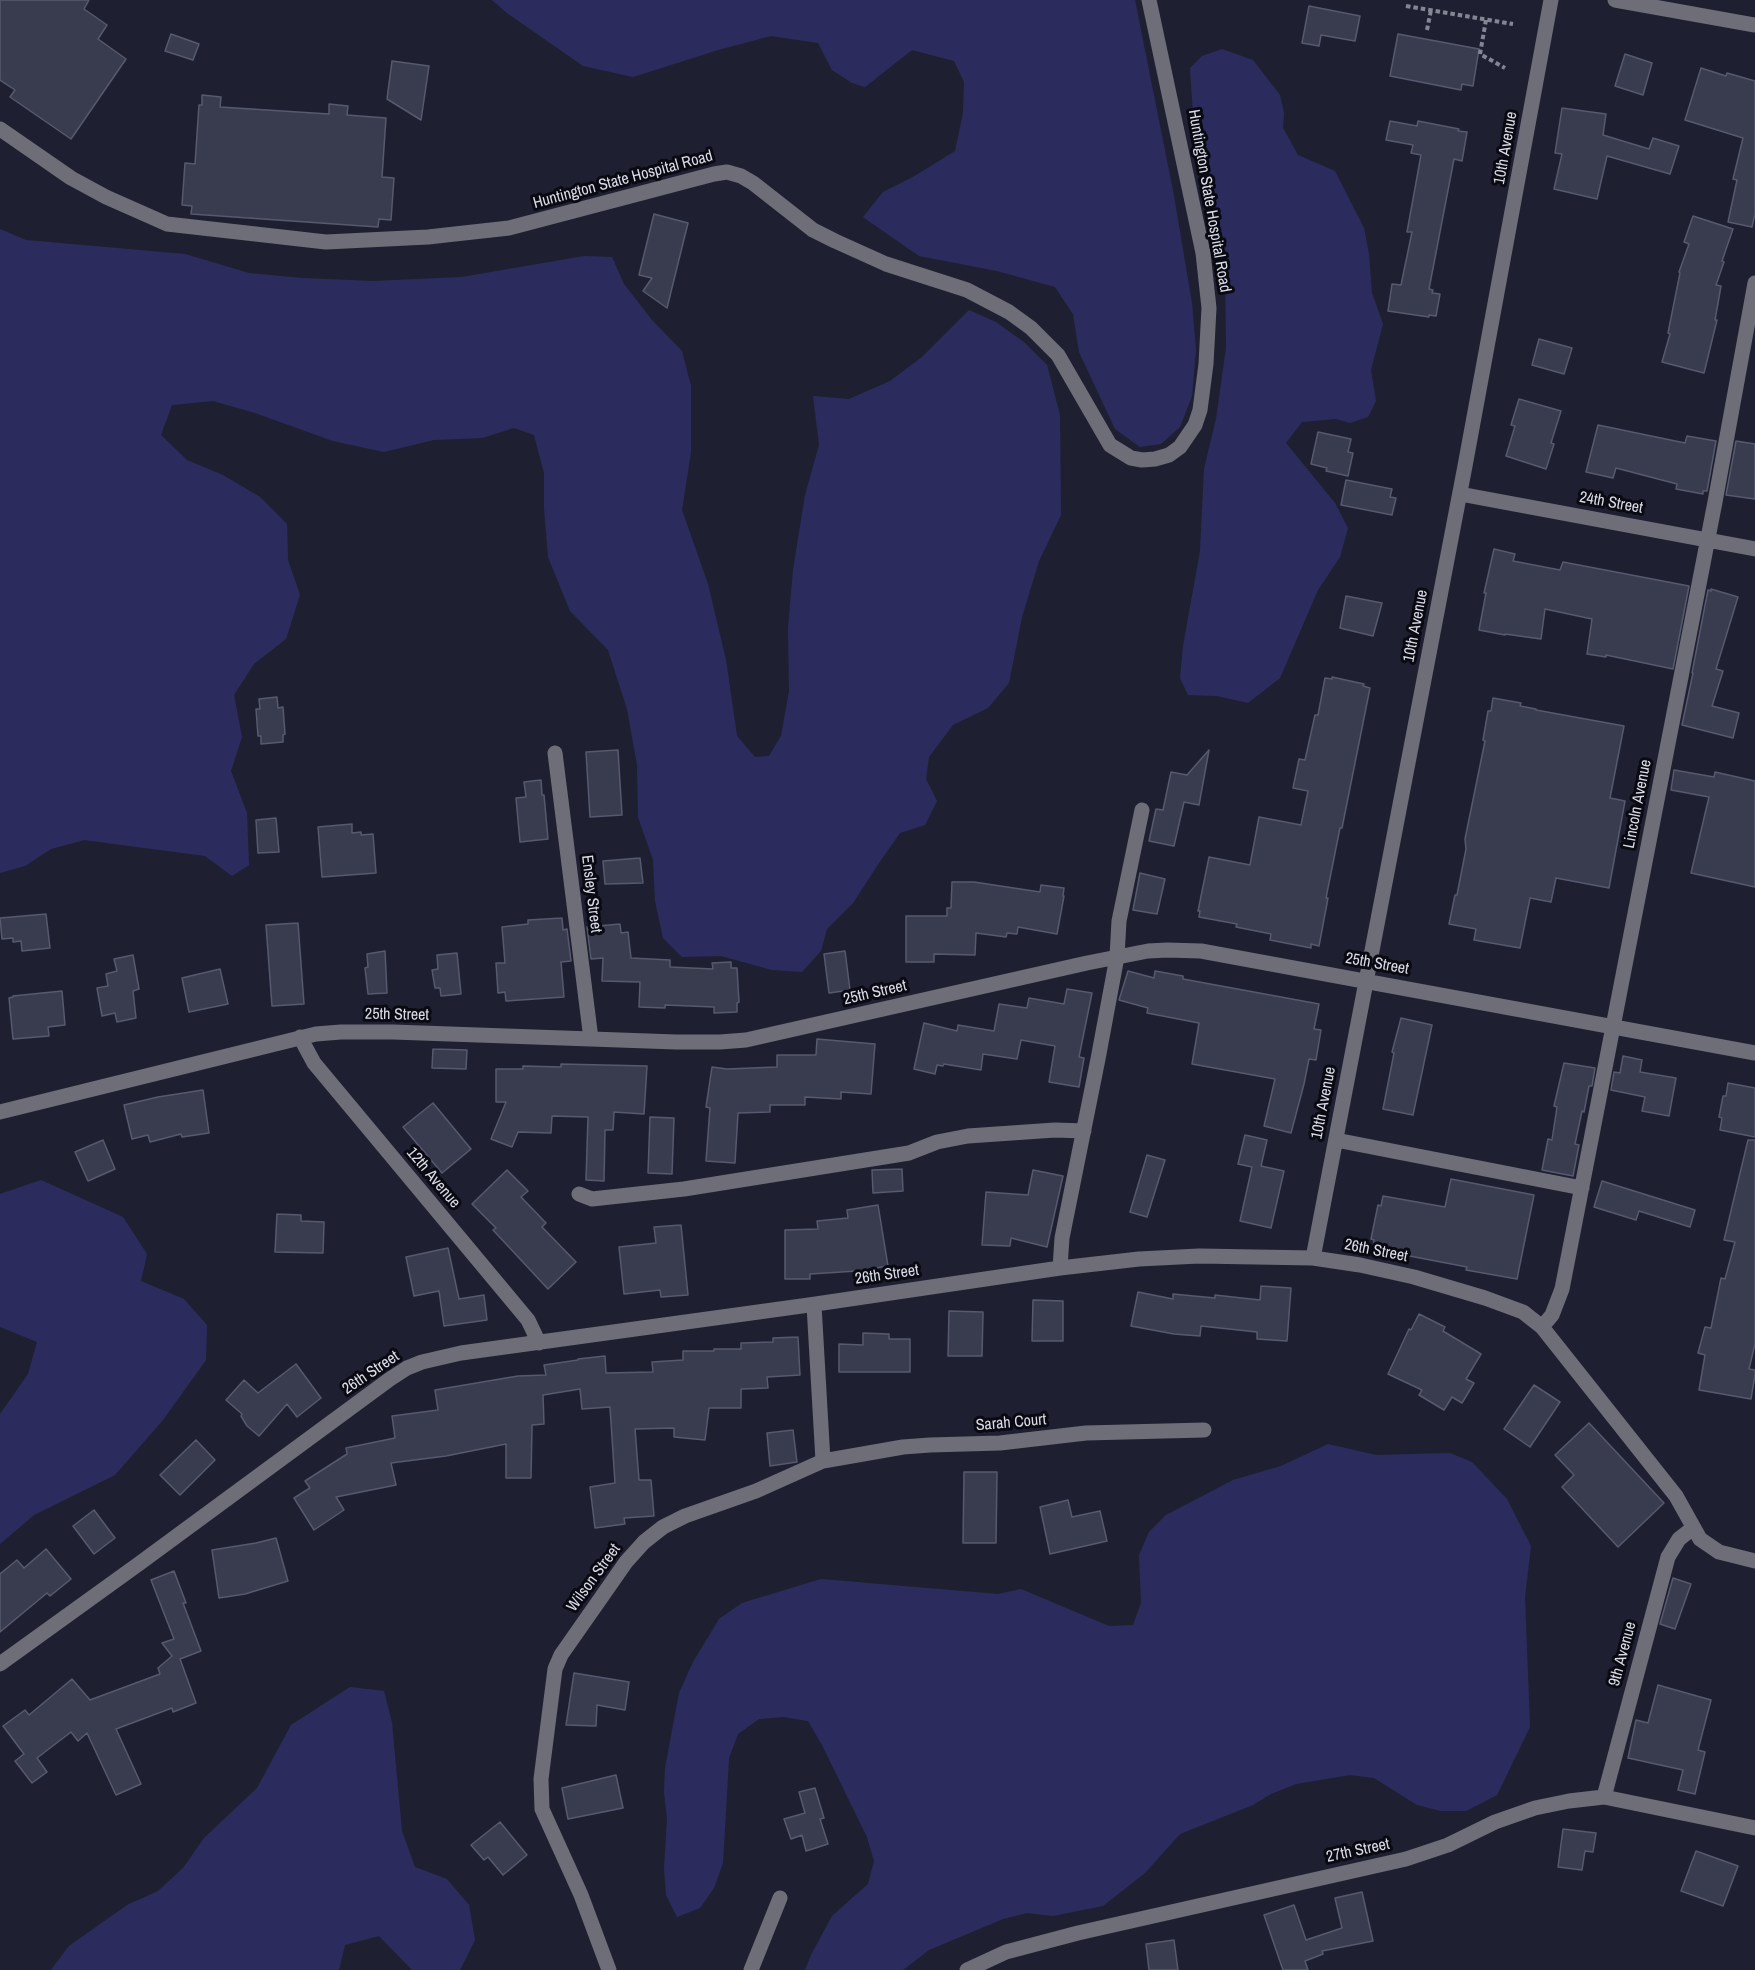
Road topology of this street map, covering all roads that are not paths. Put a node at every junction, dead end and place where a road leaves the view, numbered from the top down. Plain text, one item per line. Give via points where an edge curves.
1 (1149, 0) edge
2 (1551, 0) edge
3 (1615, 0) edge
4 (1755, 25) edge
5 (0, 129) edge
6 (1755, 283) edge
7 (1460, 494) junction
8 (1707, 540) junction
9 (1755, 549) edge
10 (555, 753) dead end
11 (1142, 810) dead end
12 (1117, 957) junction
13 (1366, 981) junction
14 (1614, 1027) junction
15 (300, 1037) junction
16 (591, 1039) junction
17 (1755, 1053) edge
18 (0, 1113) edge
19 (1084, 1131) junction
20 (1336, 1140) junction
21 (1582, 1188) junction
22 (579, 1194) dead end
23 (1313, 1258) junction
24 (1060, 1268) junction
25 (814, 1305) junction
26 (1545, 1323) junction
27 (539, 1343) junction
28 (1204, 1430) dead end
29 (823, 1461) junction
30 (1693, 1528) junction
31 (1755, 1561) edge
32 (0, 1664) edge
33 (1604, 1797) junction
34 (1755, 1828) edge
35 (780, 1898) dead end
36 (609, 1970) edge
37 (750, 1970) edge
38 (967, 1970) edge

1 - 5 street, Huntington State Hospital Road via 1200,234 1209,308 1206,364 1195,425 1180,447 1155,459 1131,458 1110,445 1058,355 1009,312 968,290 886,264 835,241 813,230 741,176 727,172 509,228 326,242 167,224 71,178
2 - 7 street, 10th Avenue
3 - 4 street
6 - 8 street, Lincoln Avenue
7 - 8 street, 24th Street
7 - 13 street, 10th Avenue
8 - 9 street, 24th Street
8 - 14 street, Lincoln Avenue
10 - 16 street, Ensley Street
11 - 12 street via 1119,921
12 - 13 street, 25th Street via 1167,950 1201,951
12 - 16 street, 25th Street via 746,1040
12 - 19 street
13 - 14 street, 25th Street
13 - 20 street, 10th Avenue
14 - 17 street, 25th Street
14 - 21 street, Lincoln Avenue
15 - 16 street, 25th Street via 393,1032
15 - 18 street, 25th Street
15 - 27 street, 12th Avenue via 314,1063 528,1320
19 - 22 street via 968,1136 909,1153 684,1189 592,1199
19 - 24 street via 1062,1238
20 - 21 street
20 - 23 street, 10th Avenue
21 - 26 street, Lincoln Avenue via 1562,1289
23 - 24 street, 26th Street via 1190,1256
23 - 26 street, 26th Street via 1389,1271 1450,1287 1513,1307
24 - 25 street, 26th Street
25 - 27 street, 26th Street
25 - 29 street
26 - 30 street, 26th Street via 1676,1496
27 - 32 street, 26th Street via 440,1357 406,1368
28 - 29 street, Sarah Court via 1086,1433 1000,1443 930,1444
29 - 36 street, Wilson Street via 663,1527 626,1562 555,1669 541,1779 542,1809
30 - 31 street, 26th Street via 1708,1546 1719,1552
30 - 33 street, 9th Avenue via 1679,1539 1668,1557
33 - 34 street, 27th Street
33 - 38 street, 27th Street via 1535,1808 1406,1859 1068,1936 1006,1952
35 - 37 street

